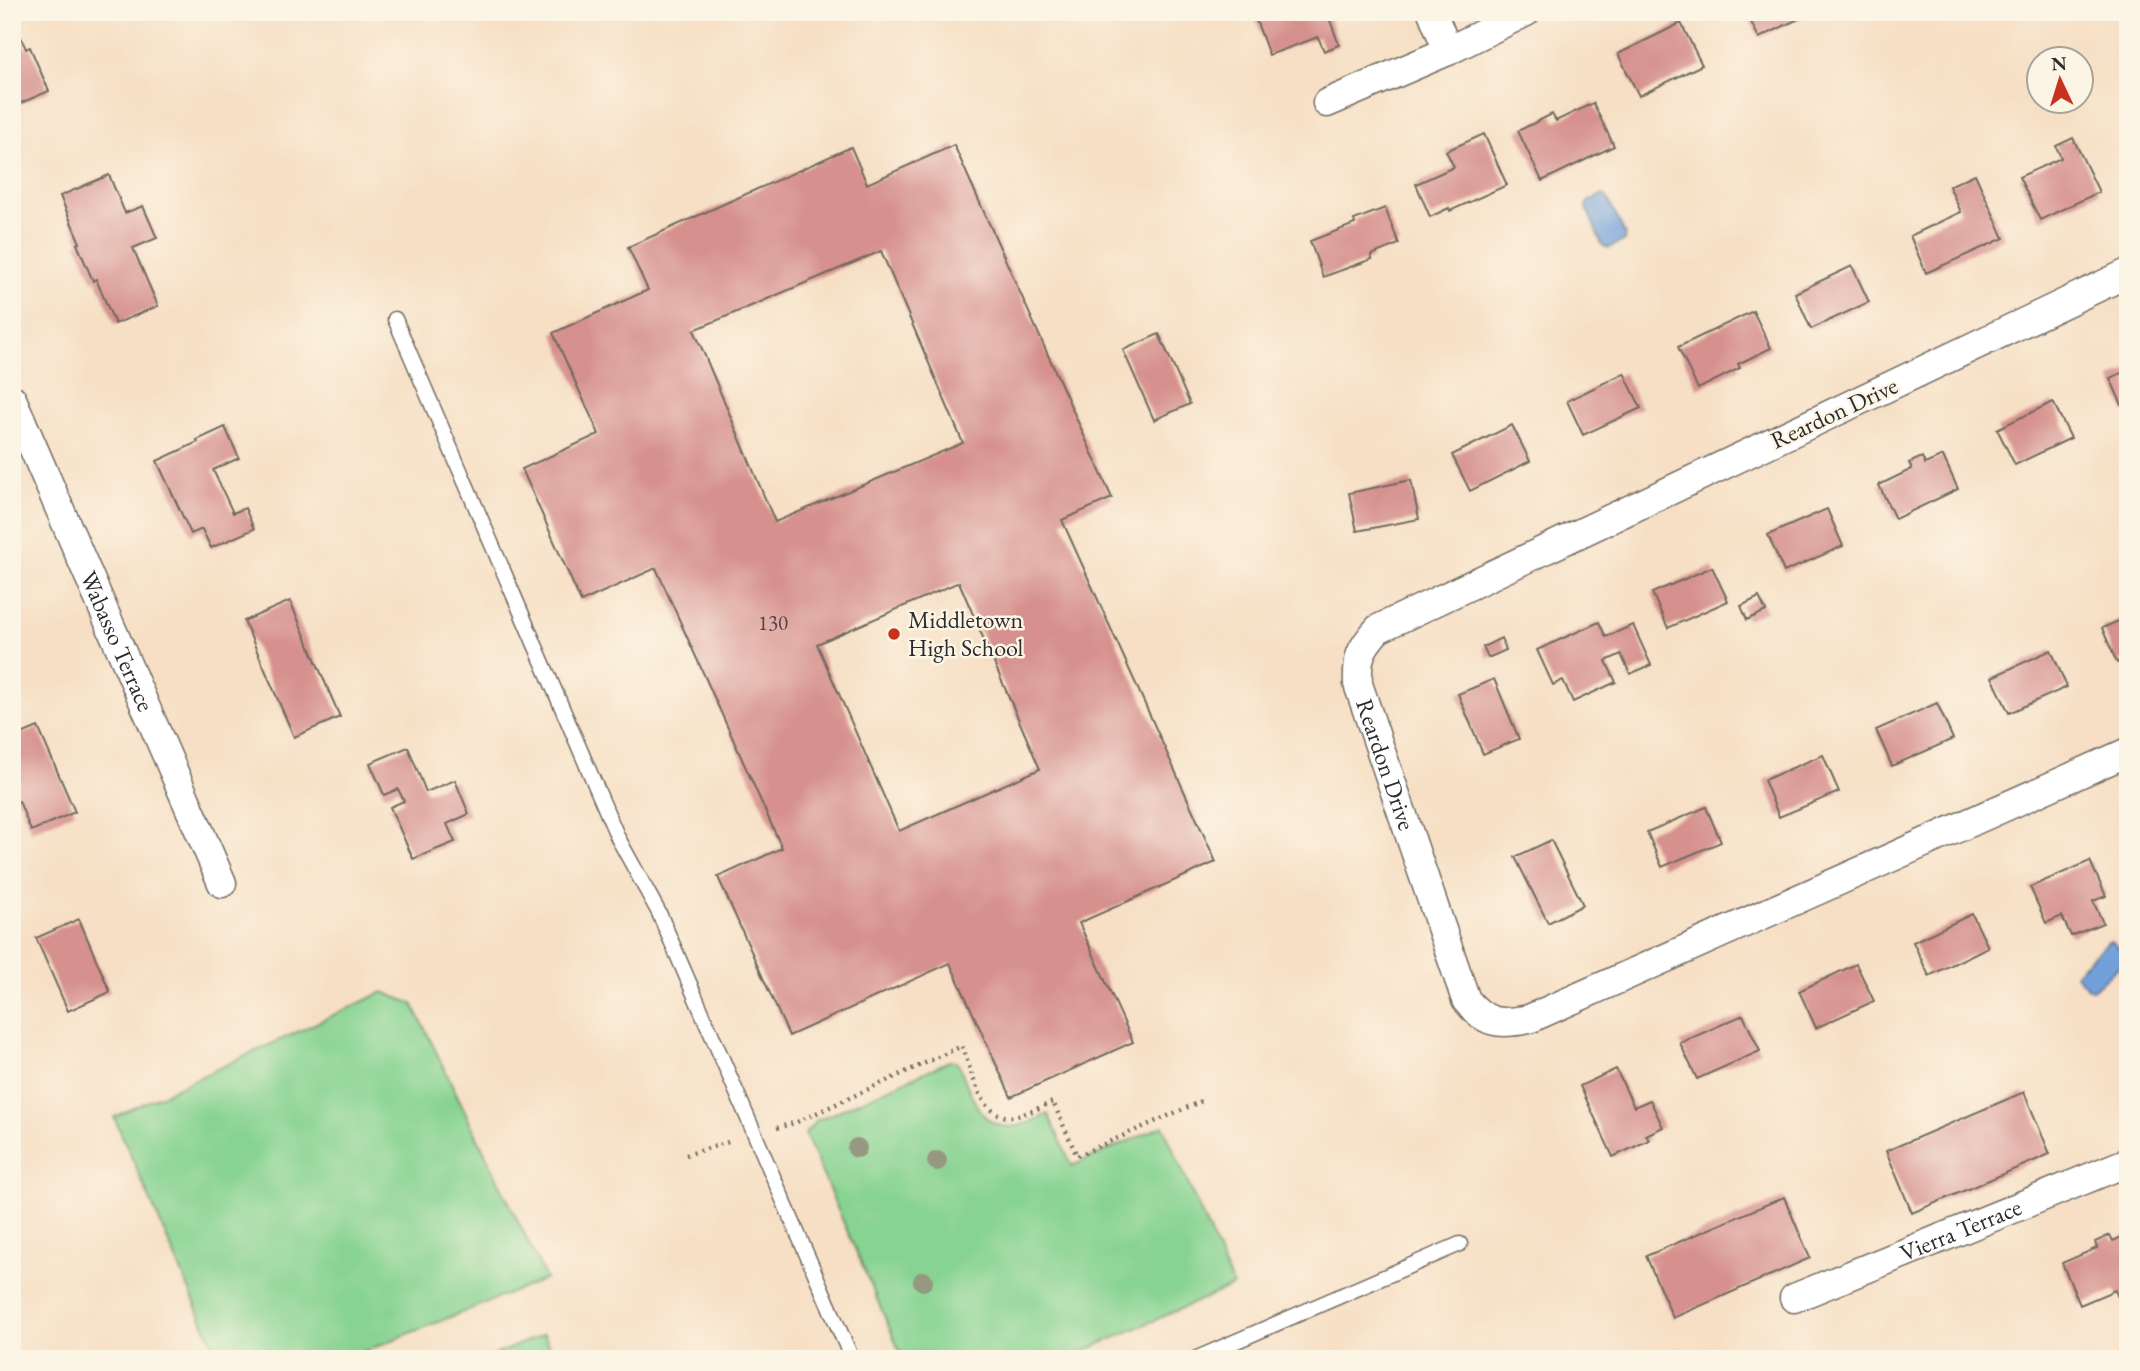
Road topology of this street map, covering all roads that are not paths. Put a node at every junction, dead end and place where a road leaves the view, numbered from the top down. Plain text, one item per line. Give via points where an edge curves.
1 (1432, 12) edge
2 (1526, 12) edge
3 (1448, 51) junction
4 (1327, 103) dead end
5 (2128, 273) edge
6 (394, 318) dead end
7 (12, 399) edge
8 (2128, 752) edge
9 (222, 883) dead end
10 (2128, 1162) edge
11 (1461, 1244) dead end
12 (1794, 1298) dead end
13 (852, 1359) edge
14 (1195, 1359) edge

1 - 3 street
2 - 3 street
3 - 4 street
5 - 8 street, Reardon Drive via 1378,629 1363,645 1357,664 1358,684 1466,1000 1479,1015 1505,1023 1529,1019
6 - 13 lane via 618,838 659,913
7 - 9 street, Wabasso Terrace
10 - 12 street, Vierra Terrace
11 - 14 lane

